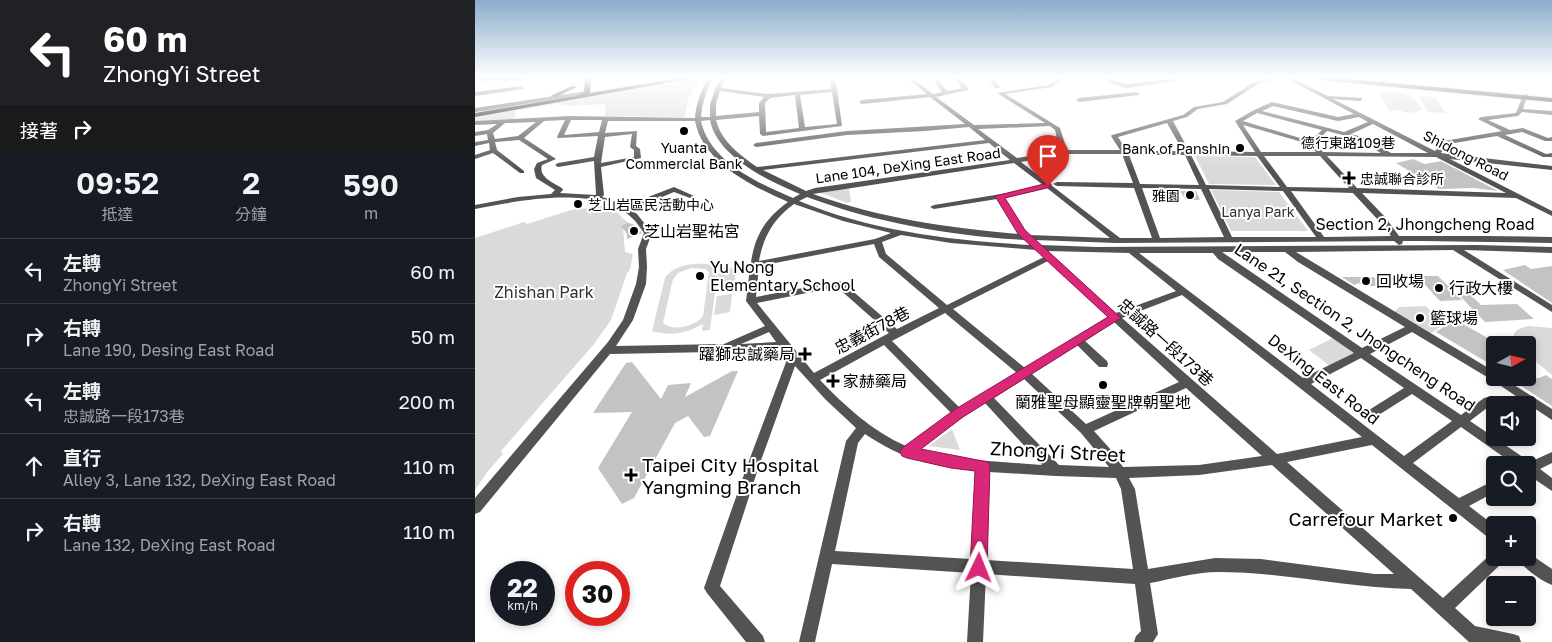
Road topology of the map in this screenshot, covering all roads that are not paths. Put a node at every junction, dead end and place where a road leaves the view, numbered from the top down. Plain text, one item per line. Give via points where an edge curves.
1 (497, 108) edge
2 (510, 108) edge
3 (510, 108) edge
4 (699, 108) edge
5 (711, 108) edge
6 (762, 108) edge
7 (799, 108) edge
8 (837, 108) edge
9 (948, 108) edge
10 (1023, 108) edge
11 (1199, 108) edge
12 (1263, 108) edge
13 (1290, 108) edge
14 (1346, 108) edge
15 (1519, 110) joint
16 (1256, 111) junction
17 (1552, 112) edge
18 (475, 114) edge
19 (762, 114) junction
20 (1361, 116) junction
21 (711, 117) junction
22 (569, 118) junction
23 (543, 119) junction
24 (607, 119) junction
25 (697, 119) junction
26 (657, 120) junction
27 (1169, 120) junction
28 (504, 121) junction
29 (1238, 121) junction
30 (1373, 122) junction
31 (475, 123) edge
32 (1048, 125) junction
33 (971, 126) junction
34 (647, 128) dead end
35 (802, 129) junction
36 (1326, 129) junction
37 (490, 132) junction
38 (1509, 132) junction
39 (475, 134) edge
40 (601, 134) junction
41 (1345, 134) junction
42 (1498, 134) junction
43 (520, 138) junction
44 (1550, 140) edge
45 (491, 141) junction
46 (991, 141) junction
47 (1311, 143) junction
48 (475, 144) edge
49 (756, 145) dead end
50 (494, 151) junction
51 (1064, 152) junction
52 (1125, 153) junction
53 (1187, 153) junction
54 (1259, 154) junction
55 (1320, 154) junction
56 (1389, 154) junction
57 (1436, 155) junction
58 (1552, 155) edge
59 (475, 157) edge
60 (1016, 161) junction
61 (597, 162) junction
62 (558, 165) dead end
63 (1552, 168) edge
64 (755, 169) junction
65 (522, 172) dead end
66 (1057, 184) dead end
67 (1048, 186) junction
68 (1137, 186) junction
69 (1203, 187) junction
70 (1285, 189) junction
71 (1354, 190) junction
72 (805, 194) junction
73 (555, 195) junction
74 (691, 196) dead end
75 (999, 196) junction
76 (1517, 196) junction
77 (596, 198) junction
78 (792, 200) junction
79 (934, 206) dead end
80 (475, 207) edge
81 (626, 209) junction
82 (1552, 214) edge
83 (900, 232) junction
84 (1027, 237) junction
85 (1398, 238) junction
86 (1229, 239) junction
87 (1322, 239) junction
88 (1118, 240) junction
89 (1157, 240) junction
90 (1552, 240) edge
91 (877, 241) junction
92 (1039, 248) junction
93 (1454, 248) junction
94 (1401, 249) junction
95 (1216, 250) junction
96 (1288, 250) junction
97 (1552, 250) edge
98 (1132, 251) junction
99 (1049, 257) junction
100 (756, 264) junction
101 (1184, 291) junction
102 (751, 301) junction
103 (947, 309) junction
104 (1552, 310) edge
105 (1115, 318) junction
106 (770, 328) junction
107 (1411, 328) junction
108 (896, 334) junction
109 (885, 340) junction
110 (1078, 340) junction
111 (783, 344) junction
112 (723, 347) junction
113 (607, 350) junction
114 (1360, 353) junction
115 (793, 358) junction
116 (1103, 364) dead end
117 (1486, 372) edge
118 (1025, 373) junction
119 (811, 379) junction
120 (1187, 383) junction
121 (1302, 384) junction
122 (1508, 386) edge
123 (1412, 388) junction
124 (986, 397) junction
125 (1486, 402) edge
126 (1373, 413) dead end
127 (959, 414) junction
128 (1552, 415) edge
129 (1460, 421) junction
130 (864, 427) junction
131 (1085, 430) junction
132 (1374, 440) junction
133 (907, 452) junction
134 (1511, 456) edge
135 (1552, 458) edge
136 (1272, 459) junction
137 (1404, 463) junction
138 (1536, 464) edge
139 (983, 466) junction
140 (1056, 471) junction
141 (1536, 473) edge
142 (1120, 474) junction
143 (1552, 485) edge
144 (1486, 491) edge
145 (1458, 505) junction
146 (475, 508) edge
147 (1486, 527) edge
148 (826, 557) junction
149 (1488, 566) edge
150 (1536, 566) edge
151 (979, 568) junction
152 (1142, 577) junction
153 (1552, 578) edge
154 (1414, 582) junction
155 (1443, 608) junction
156 (1477, 638) edge
157 (757, 642) edge
158 (807, 642) edge
159 (975, 642) edge
160 (1142, 642) edge
161 (1513, 642) edge

1 - 18 street
2 - 18 street
3 - 18 main road
4 - 25 street
5 - 21 street
6 - 19 street
7 - 35 street
8 - 35 street via 840,125
9 - 33 street
10 - 32 street
11 - 27 street
12 - 16 street
13 - 20 street via 1338,119
14 - 20 street, Shidong Road
15 - 17 street
15 - 38 street via 1518,114 1481,119
16 - 29 street
16 - 36 street
19 - 21 street
19 - 35 street via 763,134
20 - 30 street, Shidong Road
21 - 25 street
21 - 64 street, Section 2, Jhongcheng Road via 726,145
22 - 23 street
22 - 24 street
22 - 40 street via 560,137
23 - 28 street
23 - 43 street
24 - 26 street
24 - 40 street
25 - 26 street
25 - 78 street, Section 2, Jhongcheng Road via 708,145 730,167 749,180
26 - 34 street
27 - 52 street via 1115,136
27 - 53 street
28 - 31 street
28 - 37 street
29 - 47 street
29 - 54 street
30 - 41 street
30 - 57 street, Shidong Road
32 - 33 street
32 - 51 street via 1058,129
33 - 46 street
33 - 49 street via 845,134
36 - 41 street
36 - 47 street
37 - 39 street
37 - 45 street
38 - 42 street
38 - 44 street via 1523,130
40 - 61 street
40 - 61 street via 635,132 633,148 637,149 638,158
41 - 56 street via 1360,138
42 - 57 street via 1446,142
42 - 58 street via 1545,156
43 - 45 street
43 - 73 street via 553,159 539,164 537,169 539,176 559,190
45 - 48 street
45 - 50 street
46 - 60 street
46 - 64 street
47 - 55 street
50 - 59 street
50 - 65 street
51 - 52 street, Lane 104, DeXing East Road
51 - 60 street, Lane 104, DeXing East Road
52 - 53 street, 德行東路109巷
52 - 68 street
53 - 54 street, 德行東路109巷
53 - 69 street
54 - 55 street, 德行東路109巷
54 - 70 street
55 - 56 street, 德行東路109巷
55 - 71 street
56 - 57 street, 德行東路109巷
57 - 63 street, 德行東路109巷
57 - 76 street, Shidong Road
60 - 67 street
60 - 72 street, Lane 104, DeXing East Road
61 - 62 street
61 - 77 street via 600,195
64 - 72 street, Section 2, Jhongcheng Road
66 - 68 street
67 - 75 street
67 - 88 street
68 - 69 street
68 - 89 street
69 - 70 street
69 - 86 street
70 - 71 street
70 - 87 street
71 - 76 street
71 - 85 street
72 - 78 street, Lane 104, DeXing East Road
72 - 84 street, Section 2, Jhongcheng Road via 900,221
73 - 77 street
73 - 80 street
74 - 81 street via 674,189
75 - 79 street
75 - 84 street, 忠誠路一段173巷
76 - 82 street, Shidong Road
77 - 81 street
78 - 83 street, Section 2, Jhongcheng Road via 823,213
78 - 100 street via 779,211 765,231 759,243
81 - 113 street via 648,233 643,242 643,267 635,302 628,320
83 - 91 street
83 - 92 street, Section 2, Jhongcheng Road
84 - 88 street, Section 2, Jhongcheng Road
84 - 92 street, 忠誠路一段173巷
85 - 87 street, Section 2, Jhongcheng Road
85 - 90 street, Section 2, Jhongcheng Road
85 - 94 street
86 - 87 street, Section 2, Jhongcheng Road
86 - 89 street, Section 2, Jhongcheng Road
88 - 89 street, Section 2, Jhongcheng Road
88 - 98 street
91 - 100 street
91 - 103 street via 882,255
92 - 98 street, Section 2, Jhongcheng Road
92 - 99 street, 忠誠路一段173巷
93 - 94 street, Section 2, Jhongcheng Road
93 - 97 street, Section 2, Jhongcheng Road
93 - 104 street
94 - 96 street, Section 2, Jhongcheng Road
95 - 96 street, Section 2, Jhongcheng Road
95 - 98 street, Section 2, Jhongcheng Road
95 - 114 street, Lane 21, Section 2, Jhongcheng Road via 1221,257
96 - 107 street
98 - 101 street, DeXing East Road
99 - 103 street, 忠義街78巷
99 - 105 street, 忠誠路一段173巷
100 - 102 street
101 - 105 street
101 - 121 street, DeXing East Road
102 - 106 street, ZhongYi Street
102 - 108 street via 841,285
103 - 108 street, 忠義街78巷
103 - 118 street
105 - 110 street
105 - 120 street, 忠誠路一段173巷
106 - 111 street, ZhongYi Street
106 - 112 street
107 - 114 street
107 - 117 street
108 - 109 street, 忠義街78巷
109 - 119 street, 忠義街78巷
109 - 127 street
110 - 116 street
110 - 118 street
111 - 112 street
111 - 115 street, ZhongYi Street
112 - 113 street
113 - 146 street
114 - 121 street
114 - 123 street, Lane 21, Section 2, Jhongcheng Road
115 - 119 street, ZhongYi Street
115 - 157 street via 712,588
118 - 124 street
118 - 131 street
119 - 130 street, ZhongYi Street
120 - 131 street
120 - 136 street, 忠誠路一段173巷
121 - 132 street, DeXing East Road
122 - 128 street
123 - 126 street
123 - 129 street, Lane 21, Section 2, Jhongcheng Road
124 - 127 street
124 - 140 street
125 - 129 street
127 - 133 street
129 - 134 street, Lane 21, Section 2, Jhongcheng Road
129 - 137 street
130 - 133 street, ZhongYi Street
130 - 148 street via 852,441
131 - 142 street
132 - 136 street, ZhongYi Street
132 - 137 street, DeXing East Road
133 - 139 street, ZhongYi Street
135 - 138 street
136 - 142 street, ZhongYi Street via 1200,470
136 - 154 street, 忠誠路一段173巷
137 - 145 street, DeXing East Road
139 - 140 street, ZhongYi Street
139 - 151 street
140 - 142 street, ZhongYi Street
141 - 143 street, Lane 21, Section 2, Jhongcheng Road
142 - 152 street via 1128,489
144 - 145 street
145 - 147 street, DeXing East Road
148 - 151 street
148 - 158 street
149 - 155 street
150 - 153 street
151 - 152 street
151 - 159 street
152 - 154 street via 1224,565
152 - 160 street via 1150,634
154 - 155 street, 忠誠路一段173巷
155 - 156 street, 忠誠路一段173巷
156 - 161 street

